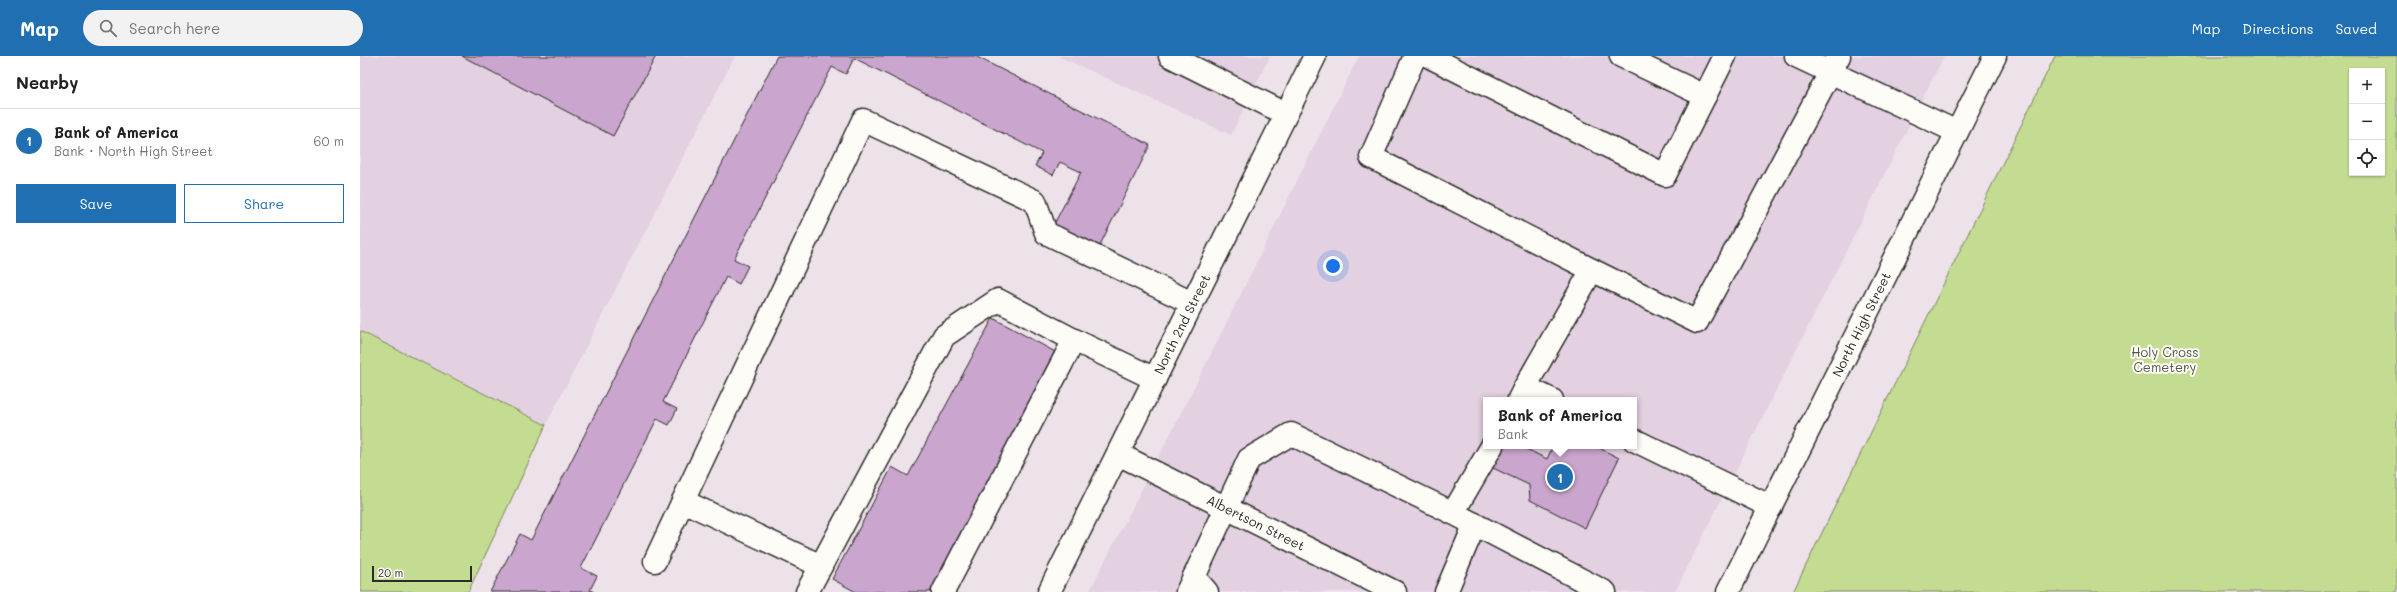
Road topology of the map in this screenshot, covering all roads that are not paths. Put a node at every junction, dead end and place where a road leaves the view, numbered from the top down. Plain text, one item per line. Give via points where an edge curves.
1 (1170, 56) edge
2 (1314, 56) edge
3 (1415, 56) edge
4 (1428, 56) edge
5 (1621, 56) edge
6 (1726, 56) edge
7 (1796, 56) edge
8 (1995, 56) edge
9 (1202, 63) edge
10 (1834, 64) edge
11 (1705, 96) junction
12 (1286, 114) junction
13 (1957, 132) junction
14 (1592, 270) junction
15 (1192, 303) junction
16 (1074, 340) junction
17 (1155, 379) junction
18 (1521, 394) edge
19 (1536, 397) edge
20 (1637, 441) edge
21 (1490, 449) edge
22 (1118, 454) junction
23 (683, 501) junction
24 (1771, 507) junction
25 (1226, 508) junction
26 (1453, 513) junction
27 (1474, 524) junction
28 (655, 561) dead end
29 (821, 566) junction
30 (1196, 587) edge
31 (807, 592) edge
32 (943, 592) edge
33 (1049, 592) edge
34 (1395, 592) edge
35 (1446, 592) edge
36 (1604, 592) edge
37 (1728, 592) edge

1 - 9 street
2 - 12 street, North 2nd Street
3 - 14 street via 1371,157
4 - 11 street via 1665,175
5 - 11 street
6 - 11 street
7 - 10 street
8 - 13 street, North High Street
9 - 12 street
10 - 13 street
10 - 14 street via 1697,322
12 - 15 street, North 2nd Street
13 - 24 street, North High Street
14 - 18 street
15 - 17 street, North 2nd Street
15 - 23 street via 1046,233 1035,201 863,120
16 - 17 street
16 - 29 street via 998,300 944,336
16 - 32 street
17 - 22 street, North 2nd Street
18 - 19 street
20 - 24 street
21 - 26 street
22 - 25 street, Albertson Street
22 - 33 street, North 2nd Street
23 - 28 street
23 - 29 street
24 - 37 street, North High Street
25 - 26 street via 1249,459 1291,434
25 - 30 street
25 - 34 street, Albertson Street
26 - 27 street
27 - 35 street
27 - 36 street
29 - 31 street

